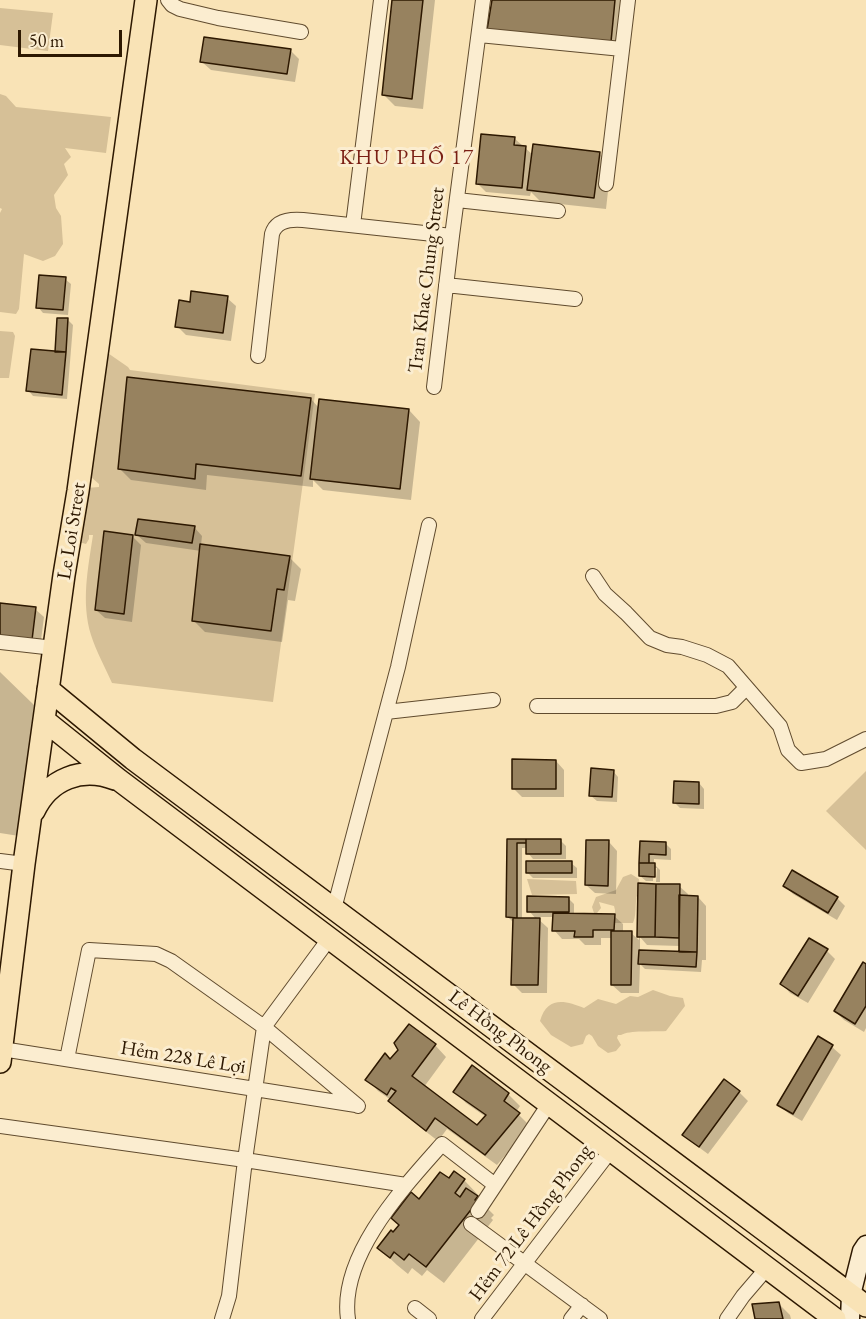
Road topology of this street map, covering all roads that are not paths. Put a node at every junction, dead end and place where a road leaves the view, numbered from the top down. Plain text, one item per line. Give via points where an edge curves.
1 (146, 0) edge
2 (168, 0) edge
3 (381, 0) edge
4 (483, 0) edge
5 (628, 0) edge
6 (301, 32) dead end
7 (479, 35) junction
8 (622, 49) junction
9 (606, 184) dead end
10 (457, 200) junction
11 (558, 211) dead end
12 (353, 225) junction
13 (452, 236) junction
14 (446, 285) junction
15 (575, 299) dead end
16 (258, 356) dead end
17 (434, 387) dead end
18 (429, 525) dead end
19 (593, 576) dead end
20 (0, 642) edge
21 (54, 648) junction
22 (746, 688) junction
23 (48, 689) junction
24 (493, 700) dead end
25 (537, 706) dead end
26 (386, 712) junction
27 (44, 720) junction
28 (866, 739) edge
29 (110, 740) junction
30 (92, 759) junction
31 (119, 780) junction
32 (29, 825) junction
33 (0, 861) edge
34 (24, 864) junction
35 (339, 913) junction
36 (329, 939) junction
37 (264, 1027) junction
38 (1, 1055) edge
39 (67, 1059) junction
40 (254, 1089) junction
41 (577, 1090) junction
42 (555, 1108) junction
43 (0, 1126) edge
44 (611, 1150) junction
45 (244, 1160) junction
46 (406, 1185) junction
47 (495, 1185) junction
48 (478, 1211) dead end
49 (471, 1224) dead end
50 (866, 1245) edge
51 (525, 1263) junction
52 (767, 1268) junction
53 (817, 1270) junction
54 (800, 1292) junction
55 (861, 1296) edge
56 (582, 1305) junction
57 (415, 1308) dead end
58 (222, 1319) edge
59 (348, 1319) edge
60 (429, 1319) edge
61 (482, 1319) edge
62 (571, 1319) edge
63 (600, 1319) edge
64 (727, 1319) edge
65 (835, 1319) edge
66 (850, 1319) edge

1 - 21 main road, Le Loi Street
2 - 6 street via 180,9
3 - 12 street
4 - 7 street, Tran Khac Chung Street
5 - 8 street
7 - 8 street
7 - 10 street, Tran Khac Chung Street
8 - 9 street
10 - 11 street
10 - 13 street, Tran Khac Chung Street
12 - 13 street
12 - 16 street via 293,219 274,228
13 - 14 street, Tran Khac Chung Street
14 - 15 street
14 - 17 street, Tran Khac Chung Street
18 - 26 street
19 - 22 street via 605,594 650,638 707,655 728,666
20 - 21 street
21 - 23 main road, Le Loi Street
22 - 25 street via 732,702 716,706
22 - 28 street via 780,726 789,750 801,763 826,759
23 - 27 main road, Le Loi Street
23 - 29 main road, Lê Hồng Phong
24 - 26 street
26 - 35 street
27 - 30 main road, Lê Hồng Phong
27 - 32 main road, Le Loi Street
29 - 30 main road
29 - 35 main road, Lê Hồng Phong
30 - 31 main road, Lê Hồng Phong
31 - 32 main road via 94,774 65,779 43,796
31 - 36 main road, Lê Hồng Phong
32 - 34 main road, Le Loi Street
33 - 34 street
34 - 38 main road, Le Loi Street
35 - 36 main road
35 - 41 main road, Lê Hồng Phong
36 - 37 street
36 - 42 main road, Lê Hồng Phong
37 - 39 street via 156,954 89,950
37 - 40 street
37 - 40 street, Hẻm 228 Lê Lợi via 358,1106
38 - 39 street, Hẻm 228 Lê Lợi
39 - 40 street, Hẻm 228 Lê Lợi
40 - 45 street
41 - 42 main road
41 - 53 main road, Lê Hồng Phong
42 - 44 main road, Lê Hồng Phong
42 - 47 street
43 - 45 street
44 - 51 street, Hẻm 72 Lê Hồng Phong
44 - 52 main road, Lê Hồng Phong
45 - 46 street
45 - 58 street via 229,1296
46 - 47 street via 442,1144
46 - 59 street via 361,1253 348,1297
47 - 48 street
49 - 51 street
50 - 55 main road via 861,1251
51 - 56 street
51 - 61 street, Hẻm 72 Lê Hồng Phong
52 - 54 main road, Lê Hồng Phong
52 - 64 street
53 - 54 main road
53 - 55 main road, Lê Hồng Phong
54 - 65 main road, Lê Hồng Phong
55 - 66 main road
56 - 62 street
56 - 63 street
57 - 60 street

